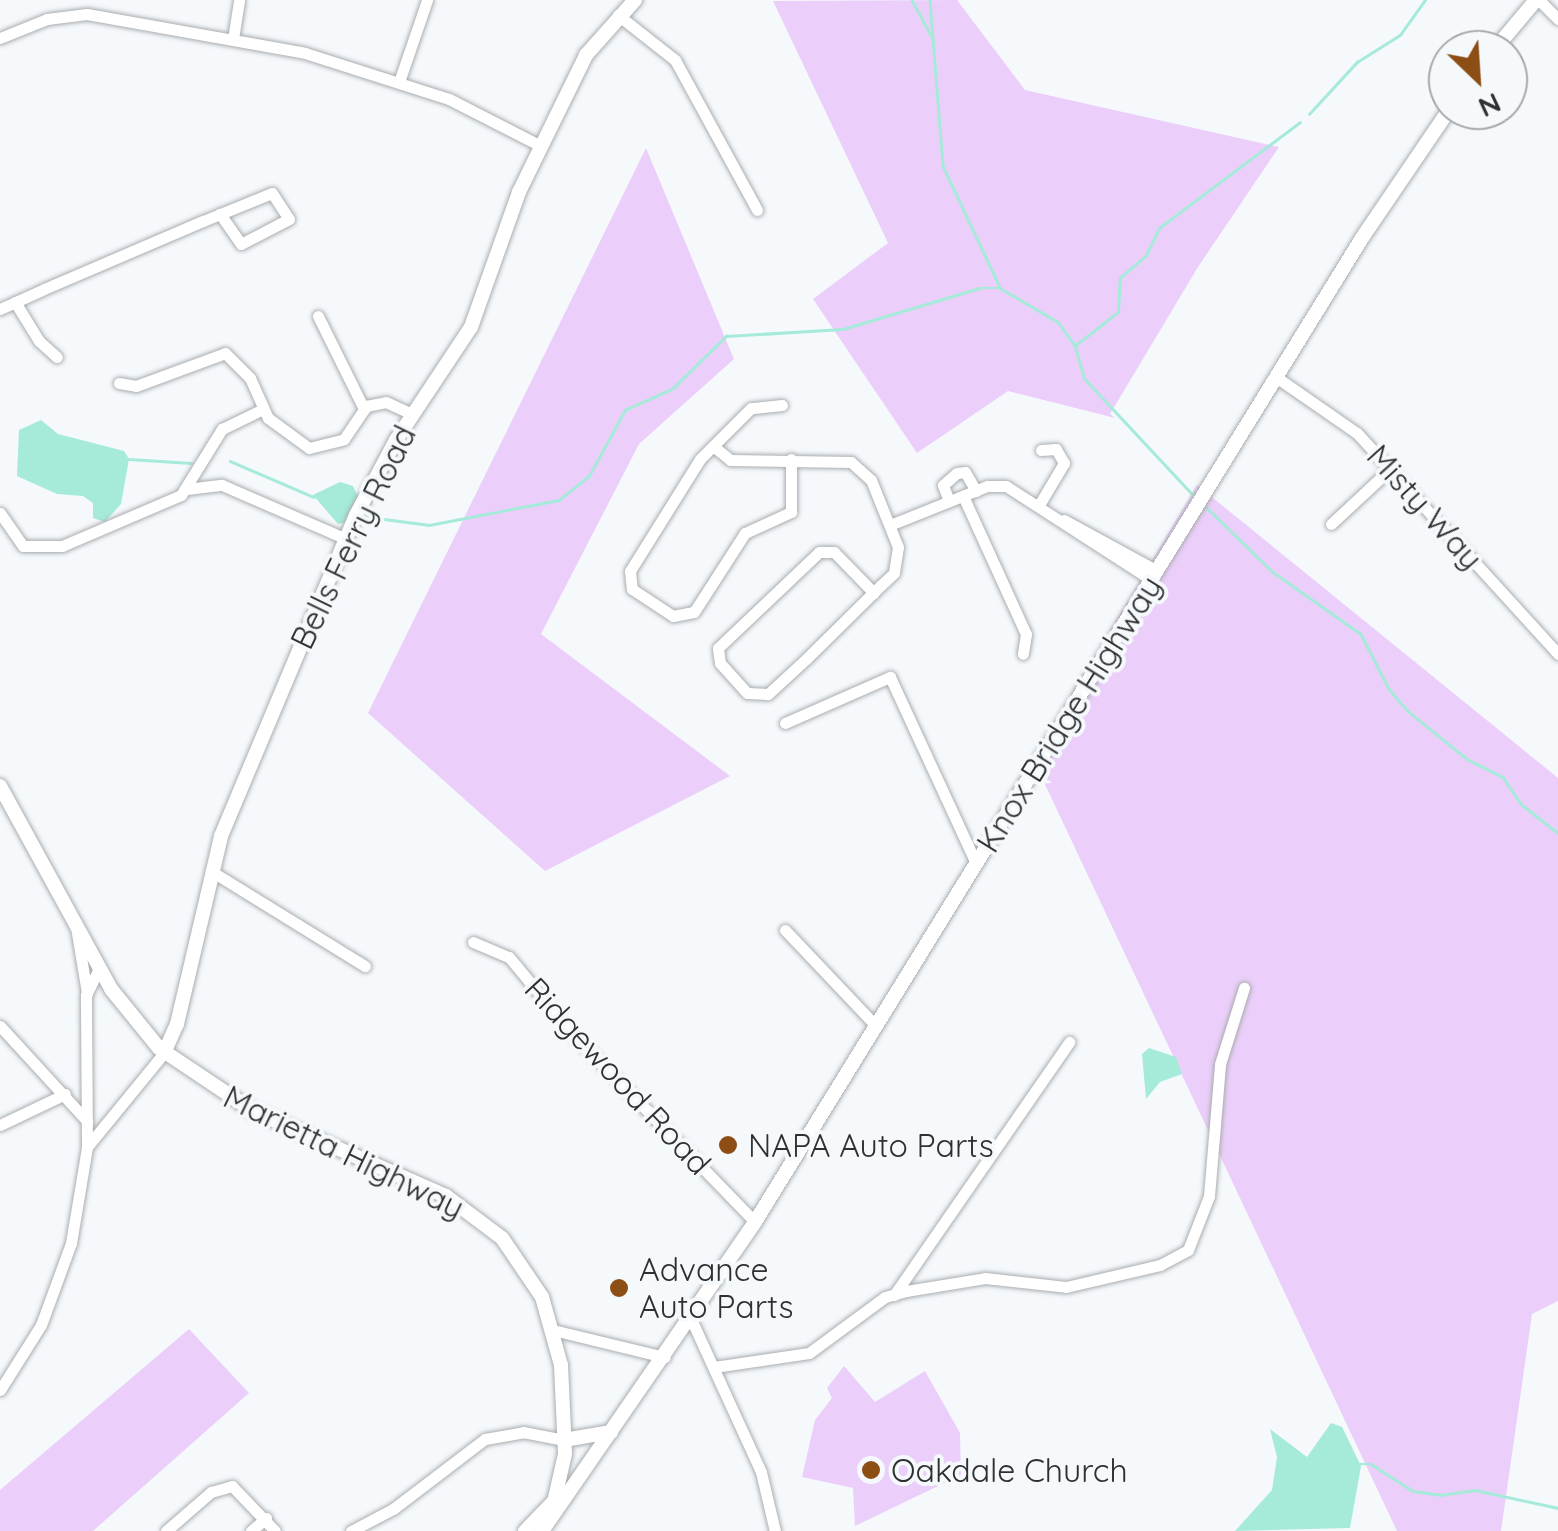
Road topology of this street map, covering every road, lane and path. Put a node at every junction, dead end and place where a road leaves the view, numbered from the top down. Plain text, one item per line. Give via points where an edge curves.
1 (238, 0) edge
2 (427, 0) edge
3 (636, 0) edge
4 (1537, 0) edge
5 (618, 15) junction
6 (1558, 19) edge
7 (1511, 30) edge
8 (0, 38) edge
9 (233, 38) junction
10 (399, 82) junction
11 (1437, 130) edge
12 (541, 146) junction
13 (757, 210) dead end
14 (220, 214) junction
15 (15, 302) junction
16 (0, 309) edge
17 (318, 316) dead end
18 (58, 358) dead end
19 (1276, 377) junction
20 (118, 383) dead end
21 (782, 405) dead end
22 (263, 409) junction
23 (364, 409) junction
24 (412, 414) junction
25 (713, 446) junction
26 (1041, 450) dead end
27 (791, 459) junction
28 (1389, 470) junction
29 (187, 489) junction
30 (976, 491) junction
31 (963, 496) junction
32 (950, 501) junction
33 (1039, 505) junction
34 (0, 513) edge
35 (1331, 524) dead end
36 (890, 525) junction
37 (346, 539) junction
38 (1154, 575) junction
39 (874, 593) junction
40 (1023, 654) dead end
41 (1558, 654) edge
42 (785, 724) dead end
43 (0, 786) edge
44 (976, 863) junction
45 (211, 871) junction
46 (76, 923) junction
47 (785, 930) dead end
48 (473, 942) dead end
49 (365, 966) dead end
50 (99, 968) junction
51 (1244, 988) dead end
52 (87, 992) junction
53 (0, 1026) edge
54 (876, 1026) junction
55 (1069, 1042) dead end
56 (164, 1053) junction
57 (65, 1094) junction
58 (88, 1122) junction
59 (0, 1125) edge
60 (87, 1147) junction
61 (755, 1222) junction
62 (894, 1295) junction
63 (691, 1319) junction
64 (553, 1330) junction
65 (665, 1358) junction
66 (714, 1368) junction
67 (0, 1390) edge
68 (611, 1431) junction
69 (564, 1440) junction
70 (556, 1500) junction
71 (266, 1518) junction
72 (166, 1531) edge
73 (251, 1531) edge
74 (275, 1531) edge
75 (352, 1531) edge
76 (526, 1531) edge
77 (542, 1531) edge
78 (775, 1531) edge

1 - 9 street
2 - 10 street
3 - 5 main road, Bells Ferry Road
4 - 6 street
4 - 7 main road
5 - 12 main road, Bells Ferry Road via 586,55
5 - 13 street via 675,60
8 - 9 street via 47,19 87,14
9 - 10 street
10 - 12 street
11 - 19 main road, Knox Bridge Highway
12 - 24 main road, Bells Ferry Road via 471,327
14 - 14 street via 272,193 289,220 242,244
14 - 15 street
15 - 16 street
15 - 18 street via 39,342
17 - 23 street
19 - 28 street, Misty Way via 1357,433
19 - 38 main road, Knox Bridge Highway
20 - 22 street via 136,386 224,354 242,366
21 - 25 street via 751,408
22 - 23 street via 285,436 322,449 344,439
22 - 29 street via 222,429
23 - 24 street via 386,402
24 - 37 main road, Bells Ferry Road
25 - 27 street via 730,460
25 - 27 street via 630,571 632,589 681,618 694,612 745,533 791,512
26 - 33 street via 1056,449 1064,462
27 - 36 street via 836,458 862,468
28 - 35 street
28 - 41 street, Misty Way
29 - 34 street via 44,551 15,540
29 - 37 street via 222,486
30 - 31 street
30 - 32 street via 965,472 957,473 943,485
30 - 33 street via 1006,486
31 - 32 street
31 - 40 street via 1026,634
32 - 36 street
33 - 38 street
36 - 39 street via 899,562
37 - 45 main road, Bells Ferry Road
38 - 44 main road, Knox Bridge Highway
39 - 39 street via 768,694 747,693 720,663 722,643 819,552 834,552
42 - 44 street via 890,678
43 - 46 main road, Marietta Highway
44 - 54 main road, Knox Bridge Highway
45 - 49 street
45 - 56 main road, Bells Ferry Road via 178,1024
46 - 50 main road, Marietta Highway
46 - 52 street
47 - 54 street
48 - 61 street, Ridgewood Road via 508,957 570,1032
50 - 52 street
50 - 56 main road, Marietta Highway
51 - 62 street via 1220,1064 1210,1196 1188,1250 1160,1265 1066,1288 985,1278
52 - 58 street
53 - 57 street
54 - 61 main road, Knox Bridge Highway
55 - 62 street
56 - 60 street
56 - 64 main road, Marietta Highway via 252,1111 390,1168 468,1209 524,1266
57 - 58 street
57 - 59 street
58 - 60 street
60 - 67 street via 61,1279
61 - 63 main road, Knox Bridge Highway
62 - 66 street via 808,1352
63 - 65 main road, Marietta Highway
63 - 66 street
64 - 65 street
64 - 69 main road, Marietta Highway via 564,1382
65 - 68 main road, Marietta Highway
66 - 78 street via 761,1472
68 - 69 main road
68 - 77 main road, Marietta Highway
69 - 70 main road, Marietta Highway
69 - 75 street via 522,1432 485,1439 393,1509
70 - 76 main road
70 - 77 main road, Marietta Highway
71 - 72 street via 232,1486 211,1492
71 - 73 street
71 - 74 street

